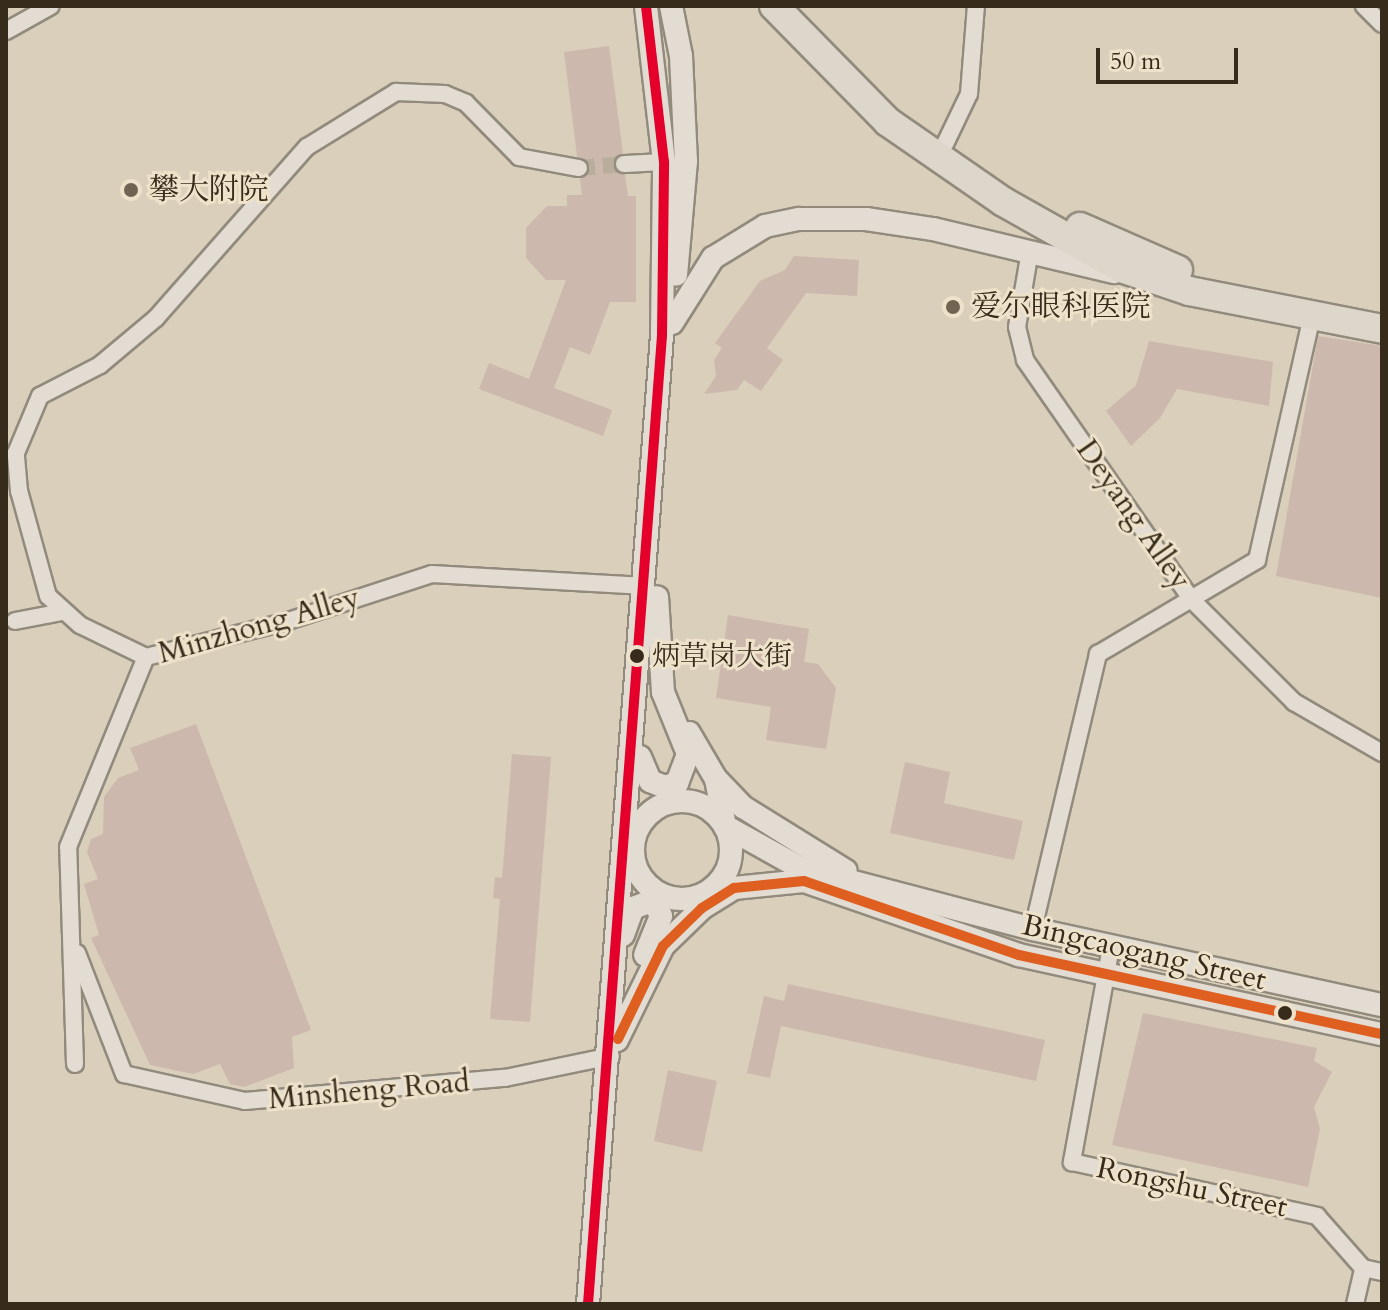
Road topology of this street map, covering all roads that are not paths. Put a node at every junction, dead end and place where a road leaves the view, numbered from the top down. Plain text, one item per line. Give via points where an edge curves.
1 (51, 6) edge
2 (646, 6) edge
3 (671, 6) edge
4 (774, 6) edge
5 (792, 6) edge
6 (976, 6) edge
7 (1364, 6) edge
8 (1382, 24) edge
9 (6, 31) edge
10 (945, 144) junction
11 (664, 162) junction
12 (624, 164) tunnel mouth
13 (579, 168) tunnel mouth
14 (1030, 251) junction
15 (1189, 291) junction
16 (1382, 312) edge
17 (1312, 315) junction
18 (672, 323) junction
19 (1382, 329) edge
20 (652, 588) junction
21 (1191, 599) junction
22 (62, 612) junction
23 (15, 621) dead end
24 (146, 657) junction
25 (661, 664) junction
26 (1382, 753) edge
27 (640, 757) junction
28 (716, 779) junction
29 (725, 826) junction
30 (633, 848) junction
31 (734, 888) junction
32 (698, 895) junction
33 (900, 904) junction
34 (1033, 929) junction
35 (74, 944) junction
36 (663, 946) junction
37 (619, 947) junction
38 (1111, 947) junction
39 (1106, 975) junction
40 (614, 985) junction
41 (1382, 1005) edge
42 (627, 1014) junction
43 (1382, 1034) edge
44 (611, 1056) junction
45 (75, 1064) dead end
46 (1363, 1268) junction
47 (1382, 1272) edge
48 (588, 1304) edge
49 (1355, 1304) edge

1 - 9 street
2 - 11 street
3 - 18 street via 681,56 686,161
4 - 15 highway via 867,103 936,156 1121,268
5 - 10 highway via 846,63
6 - 10 street via 969,94
7 - 8 street
10 - 16 highway via 1067,221 1189,276
11 - 12 street
11 - 20 street
13 - 22 street via 519,157 466,103 445,94 396,92 307,147 156,318 100,365 40,396 24,423 16,453 19,491 48,596
14 - 15 street
14 - 18 street via 866,219 799,219 765,226 713,258
14 - 21 street, Deyang Alley via 1017,327 1025,360
15 - 17 highway
17 - 19 highway
17 - 21 street via 1257,560
18 - 20 street
20 - 24 street, Minzhong Alley via 432,574
20 - 25 street
20 - 27 street
20 - 40 street
21 - 26 street via 1294,702
21 - 34 street, Deyang Alley via 1098,654
22 - 23 street
22 - 24 street
24 - 35 street, Minzhong Alley via 68,847
25 - 27 street via 669,720 686,763 677,783 665,787 650,781
25 - 28 street via 684,724
27 - 30 street
28 - 29 street
28 - 33 street via 806,850
29 - 30 street via 701,805 668,802 643,819
29 - 32 street via 730,858
29 - 33 street via 800,868
30 - 32 street via 650,887
30 - 37 street
31 - 32 street
31 - 33 street via 804,881
31 - 36 street via 702,908
32 - 36 street
33 - 34 street, Bingcaogang Street
33 - 39 street, Bingcaogang Street via 1019,955
34 - 38 street, Bingcaogang Street
35 - 44 street, Minsheng Road via 124,1074 245,1101 505,1078
35 - 45 street, Minzhong Alley
36 - 42 street
37 - 40 street
37 - 42 street via 633,908 649,902 656,906 659,928
38 - 39 street, Rongshu Street
38 - 41 street, Bingcaogang Street
39 - 43 street, Bingcaogang Street
39 - 46 street, Rongshu Street via 1072,1162 1317,1216
40 - 44 street
42 - 44 street
44 - 48 street
46 - 47 street
46 - 49 street

